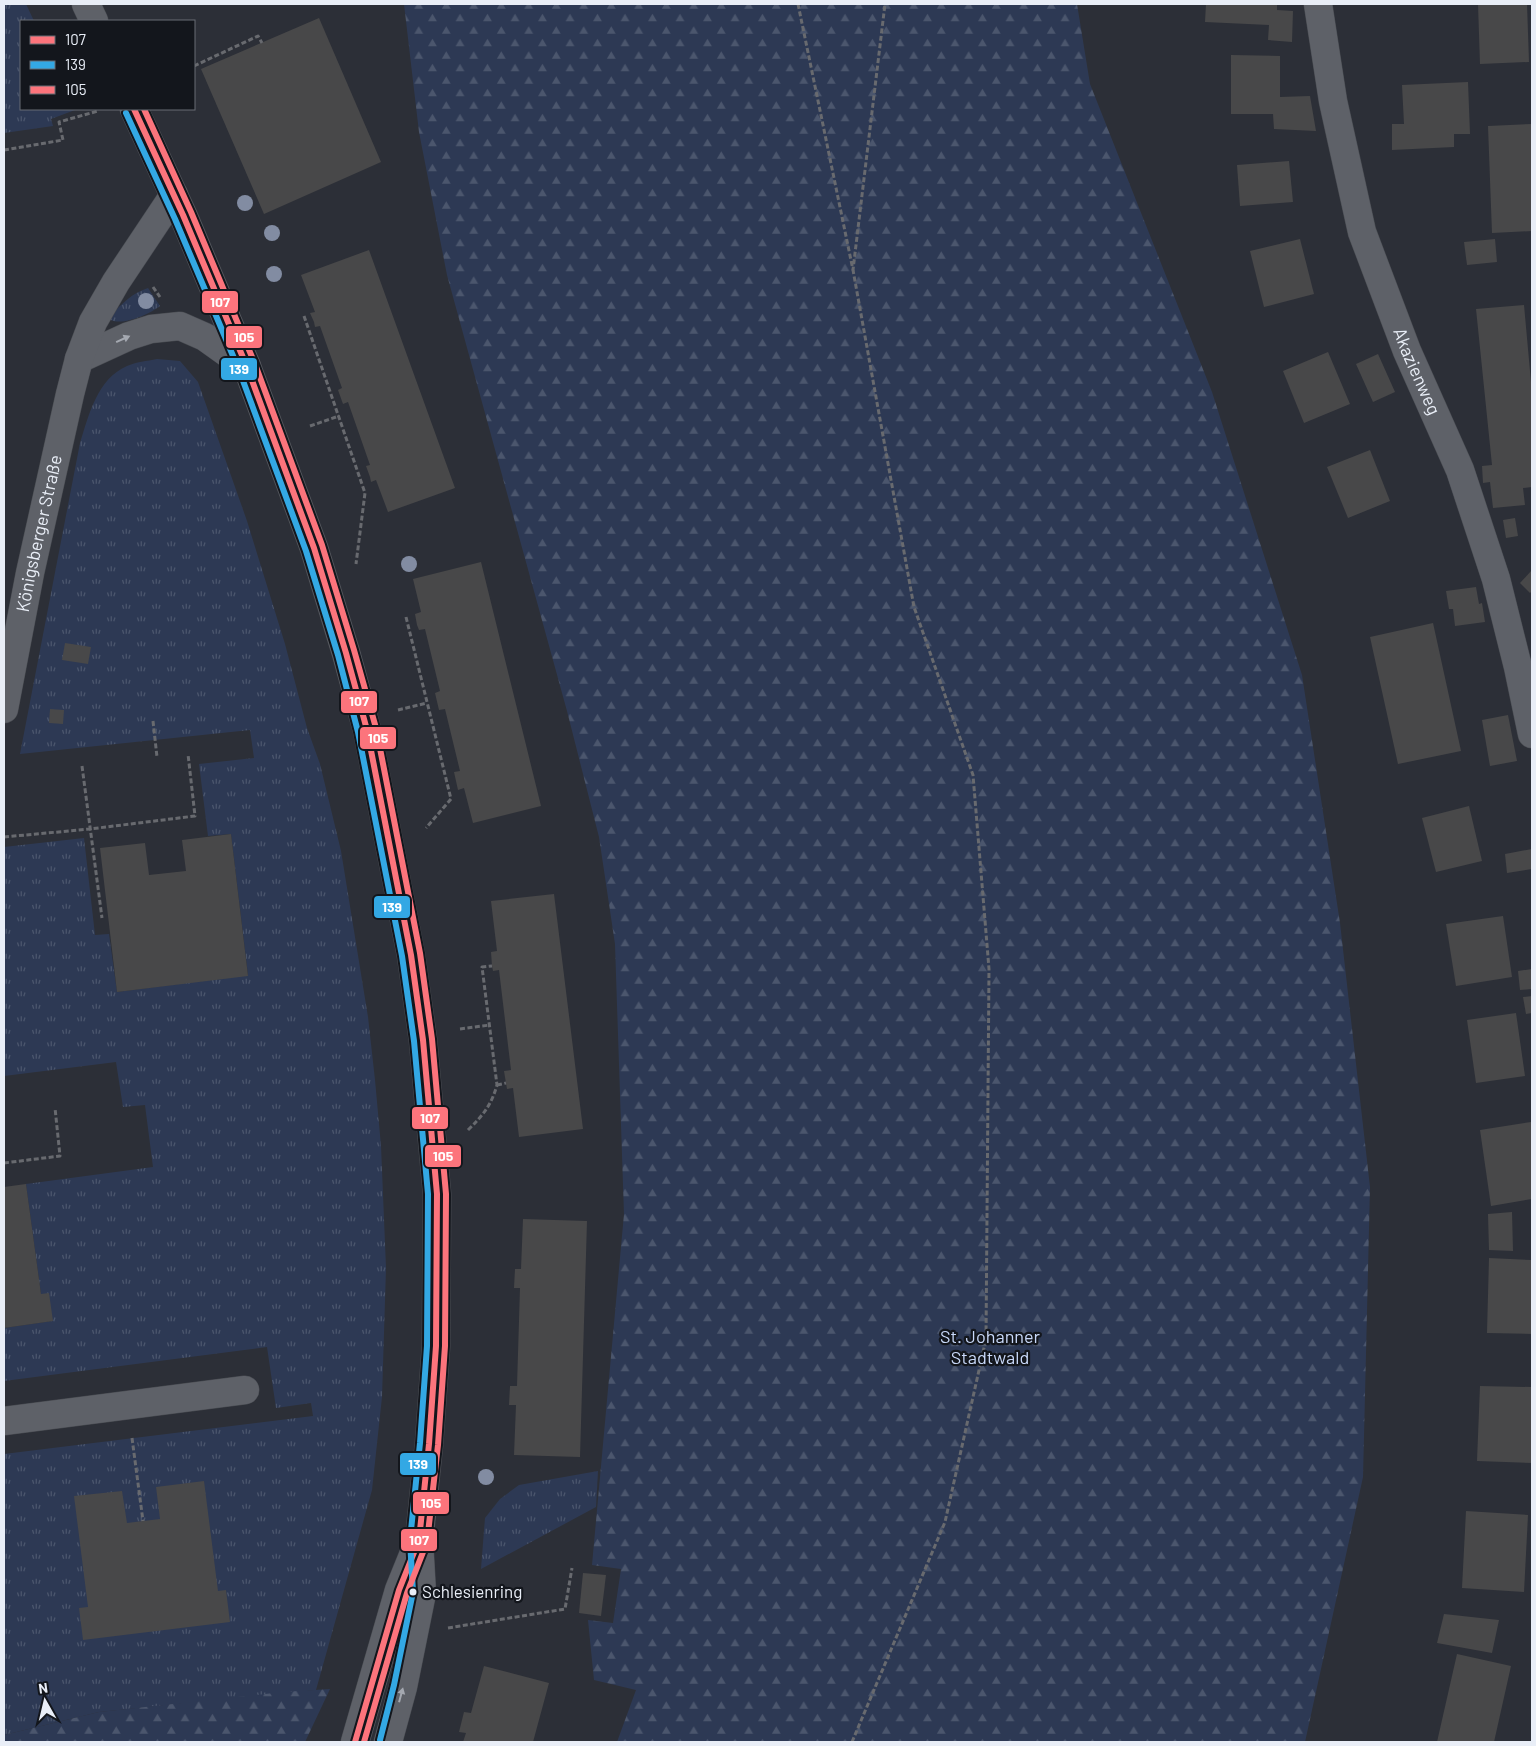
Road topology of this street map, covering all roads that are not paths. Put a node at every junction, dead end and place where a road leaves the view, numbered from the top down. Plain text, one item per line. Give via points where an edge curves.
1 (86, 4) edge
2 (1318, 4) edge
3 (94, 20) edge
4 (134, 110) edge
5 (174, 194) junction
6 (79, 359) junction
7 (247, 366) junction
8 (4, 709) edge
9 (1532, 734) edge
10 (245, 1390) dead end
11 (4, 1421) edge
12 (419, 1540) junction
13 (356, 1735) edge
14 (388, 1742) edge

1 - 3 street
2 - 9 street, Akazienweg via 1333,101 1362,232 1407,351 1460,470 1496,579
4 - 5 street
5 - 6 street, Königsberger Straße via 116,282 93,322
5 - 7 street
6 -> 7 street via 129,336 151,329 180,326 205,337
6 - 8 street, Königsberger Straße via 30,573
7 - 12 street via 314,548 346,653 368,738 411,955 424,1050 437,1194 436,1346
10 - 11 street
12 - 13 street via 399,1590
14 -> 12 street via 422,1593

